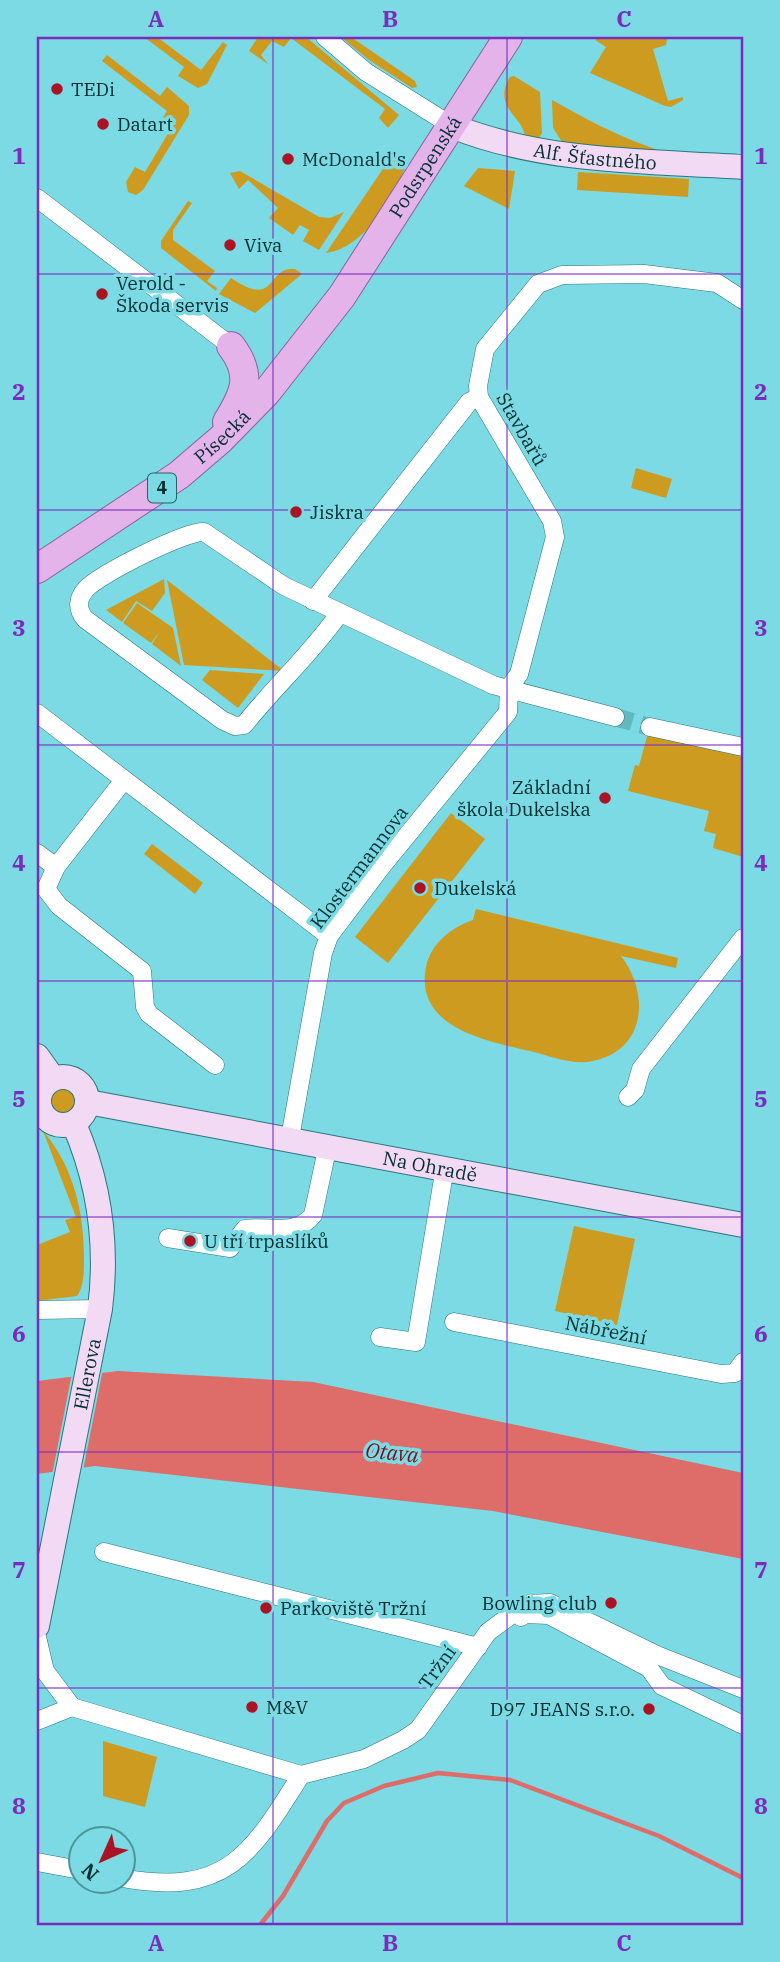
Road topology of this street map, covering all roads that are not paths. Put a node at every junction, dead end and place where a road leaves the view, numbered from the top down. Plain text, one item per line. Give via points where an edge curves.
1 (325, 37) edge
2 (508, 37) edge
3 (452, 126) junction
4 (743, 167) edge
5 (37, 198) edge
6 (342, 296) joint
7 (743, 300) edge
8 (231, 346) joint
9 (479, 397) junction
10 (202, 456) junction
11 (72, 543) junction
12 (37, 556) edge
13 (37, 569) edge
14 (313, 601) junction
15 (339, 614) junction
16 (509, 688) junction
17 (37, 713) edge
18 (615, 717) tunnel mouth
19 (650, 727) tunnel mouth
20 (743, 747) edge
21 (124, 780) junction
22 (37, 853) edge
23 (56, 867) junction
24 (329, 936) junction
25 (743, 938) edge
26 (37, 1056) edge
27 (215, 1065) dead end
28 (52, 1077) junction
29 (628, 1097) dead end
30 (37, 1099) edge
31 (88, 1102) junction
32 (74, 1124) junction
33 (290, 1138) junction
34 (328, 1145) junction
35 (445, 1167) junction
36 (743, 1225) edge
37 (167, 1238) dead end
38 (37, 1310) edge
39 (100, 1310) junction
40 (454, 1321) dead end
41 (380, 1337) dead end
42 (743, 1362) edge
43 (104, 1552) dead end
44 (37, 1626) edge
45 (37, 1637) edge
46 (478, 1647) junction
47 (743, 1689) edge
48 (72, 1707) junction
49 (37, 1721) edge
50 (743, 1725) edge
51 (301, 1775) junction
52 (37, 1862) edge
53 (66, 1867) edge
54 (136, 1880) edge

1 - 3 street via 366,72
2 - 3 main road, Podsrpenská / 4
3 - 4 street, Alf. Šťastného via 520,147 573,156
3 - 6 main road, Podsrpenská / 4
5 - 8 street
6 - 10 main road, Písecká / 4 via 271,387
7 - 9 street, Stavbařů via 717,283 656,276 549,278 538,284 485,349
8 - 10 main road via 243,361 246,378 240,400
9 - 14 street via 468,402
9 - 16 street, Stavbařů via 554,529 519,674
10 - 11 main road, Písecká / 4 via 135,506
11 - 12 main road, Písecká / 4
11 - 13 main road, Písecká / 4
14 - 15 street
14 - 15 street via 204,532 195,531 100,579 85,590 79,611 235,726 244,725 315,648
15 - 16 street via 493,685
16 - 18 street
16 - 24 street, Klostermannova via 508,712
17 - 21 street
19 - 20 street
21 - 23 street
21 - 24 street
22 - 23 street
23 - 27 street via 47,889 53,900 142,971 149,1014
24 - 33 street, Klostermannova
25 - 29 street via 641,1069
26 - 28 street
28 - 30 street
28 - 31 street via 76,1083
30 - 32 street via 50,1120
31 - 32 street via 84,1116
31 - 33 street, Na Ohradě
32 - 39 street, Ellerova via 90,1167 103,1235
33 - 34 street, Na Ohradě
34 - 35 street, Na Ohradě
34 - 37 street via 313,1215 306,1224 245,1229 230,1248
35 - 36 street, Na Ohradě
35 - 41 street via 416,1342
38 - 39 street
39 - 44 street, Ellerova
40 - 42 street, Nábřežní via 721,1374 735,1374
43 - 46 street, Tržní
45 - 48 street via 45,1671
46 - 47 street via 488,1632 526,1604 550,1603 657,1655
46 - 50 street via 490,1643 524,1614 549,1615 649,1668 662,1686
46 - 51 street, Tržní via 418,1730 384,1751
48 - 49 street
48 - 51 street
51 - 54 street via 260,1837 228,1868 195,1881
52 - 53 street

